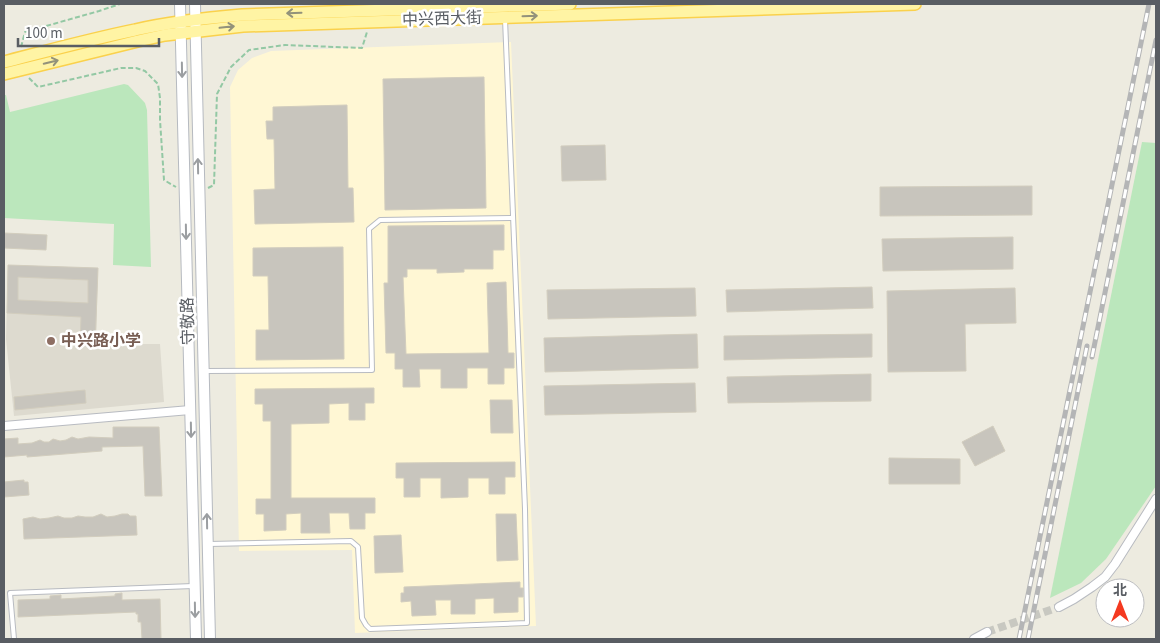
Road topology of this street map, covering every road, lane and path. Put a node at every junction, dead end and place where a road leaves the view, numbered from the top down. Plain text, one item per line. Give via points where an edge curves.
1 (120, 4) edge
2 (180, 4) edge
3 (194, 4) edge
4 (570, 4) edge
5 (916, 4) edge
6 (505, 17) junction
7 (370, 22) junction
8 (195, 26) junction
9 (181, 27) junction
10 (4, 62) edge
11 (19, 64) junction
12 (4, 74) edge
13 (185, 192) junction
14 (199, 192) junction
15 (513, 218) junction
16 (203, 371) junction
17 (190, 410) junction
18 (4, 426) edge
19 (1156, 499) edge
20 (207, 544) junction
21 (194, 586) junction
22 (1059, 607) tunnel mouth
23 (987, 632) tunnel mouth
24 (14, 639) edge
25 (196, 639) edge
26 (210, 639) edge
27 (974, 639) edge

1 - 11 path via 25,32
2 - 9 main road, 守敬路
3 - 8 main road, 守敬路
4 -> 8 main road, 中兴西大街 via 242,14
6 -> 5 main road, 中兴西大街
6 - 7 main road, 中兴西大街
6 - 15 lane
8 -> 7 main road, 中兴西大街
7 - 14 path via 362,48 286,45 249,50 231,68 217,94 214,185
8 - 9 main road, 中兴西大街
14 -> 8 main road, 守敬路
9 - 11 main road, 中兴西大街 via 135,30
9 -> 13 main road, 守敬路
10 - 11 main road, 中兴西大街
11 - 12 main road, 中兴西大街
11 - 13 path via 38,87 121,68 145,71 158,84 164,180
13 -> 17 main road, 守敬路
14 - 16 main road, 守敬路
15 - 16 lane via 380,220 369,229 372,370
15 - 20 lane via 528,623 370,628 362,618 358,547 355,543
20 -> 16 main road, 守敬路
17 - 18 street
17 -> 21 main road, 守敬路
19 - 22 street via 1105,577
20 - 26 main road, 守敬路
21 - 24 lane via 10,593
21 -> 25 main road, 守敬路
23 - 27 street

